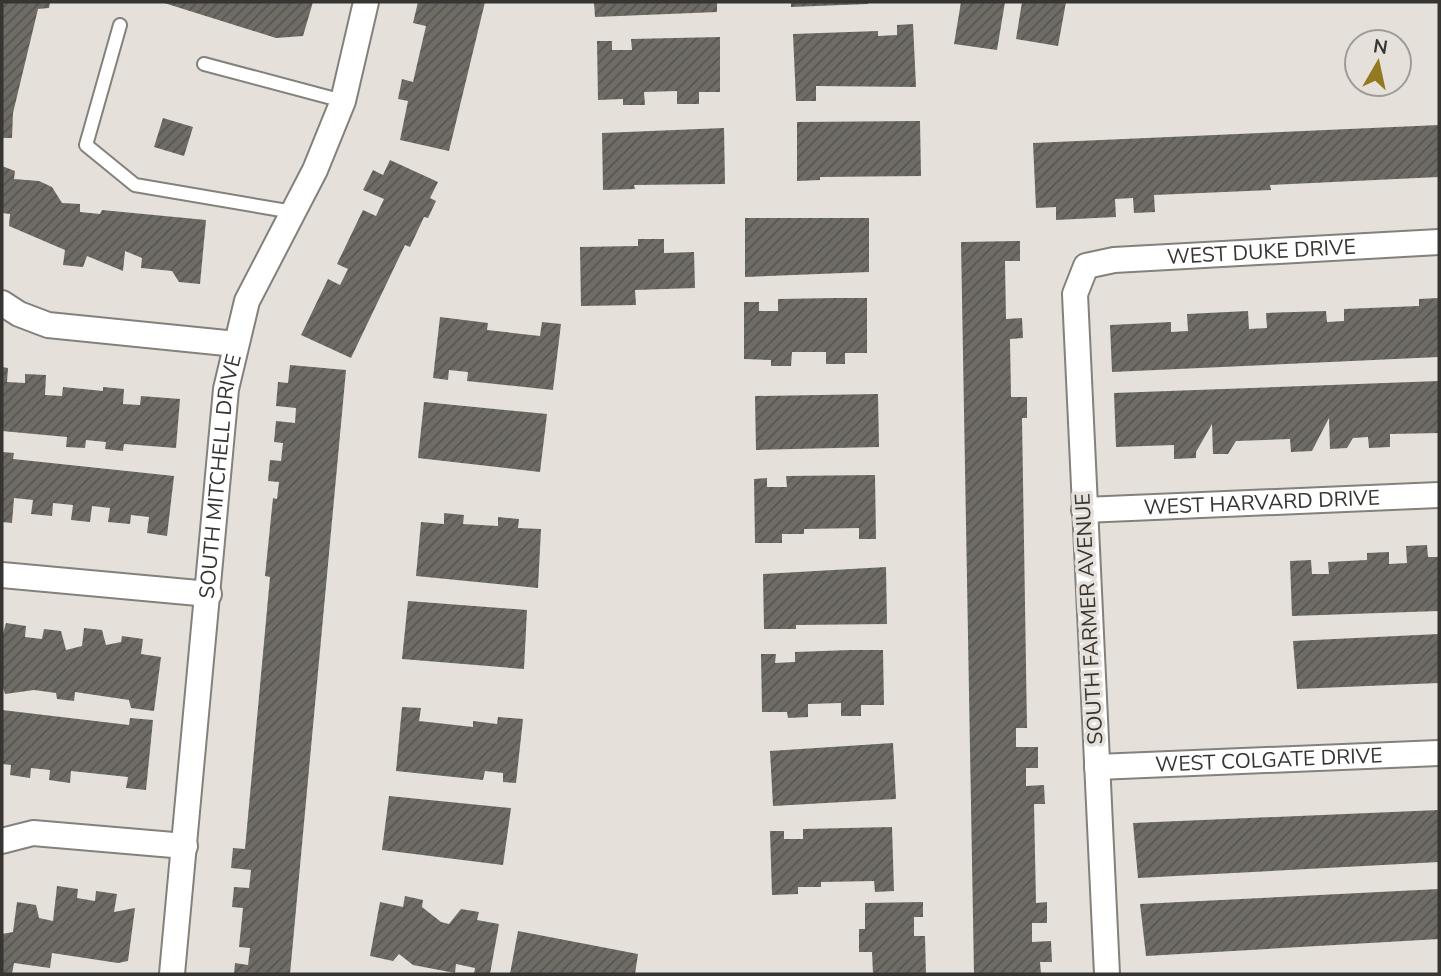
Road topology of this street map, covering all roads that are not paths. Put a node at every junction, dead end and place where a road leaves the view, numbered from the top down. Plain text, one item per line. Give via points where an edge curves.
1 (366, 2) edge
2 (120, 25) dead end
3 (204, 64) dead end
4 (343, 101) junction
5 (293, 212) junction
6 (1439, 242) edge
7 (1086, 266) joint
8 (2, 303) edge
9 (236, 344) junction
10 (1439, 495) edge
11 (1084, 510) junction
12 (2, 575) edge
13 (209, 594) junction
14 (1439, 753) edge
15 (1097, 767) junction
16 (2, 841) edge
17 (185, 846) junction
18 (172, 974) edge
19 (1107, 974) edge

1 - 4 street, SOUTH MITCHELL DRIVE
2 - 5 lane via 86,145 135,186
3 - 4 lane
4 - 5 street, SOUTH MITCHELL DRIVE
5 - 9 street, SOUTH MITCHELL DRIVE via 247,301
6 - 7 street, WEST DUKE DRIVE via 1114,260
7 - 11 street, SOUTH FARMER AVENUE via 1075,294
8 - 9 street via 48,325
9 - 13 street, SOUTH MITCHELL DRIVE via 226,388
10 - 11 street, WEST HARVARD DRIVE
11 - 15 street, SOUTH FARMER AVENUE
12 - 13 street
13 - 17 street, SOUTH MITCHELL DRIVE
14 - 15 street, WEST COLGATE DRIVE
15 - 19 street, SOUTH FARMER AVENUE
16 - 17 street via 33,833
17 - 18 street, SOUTH MITCHELL DRIVE

